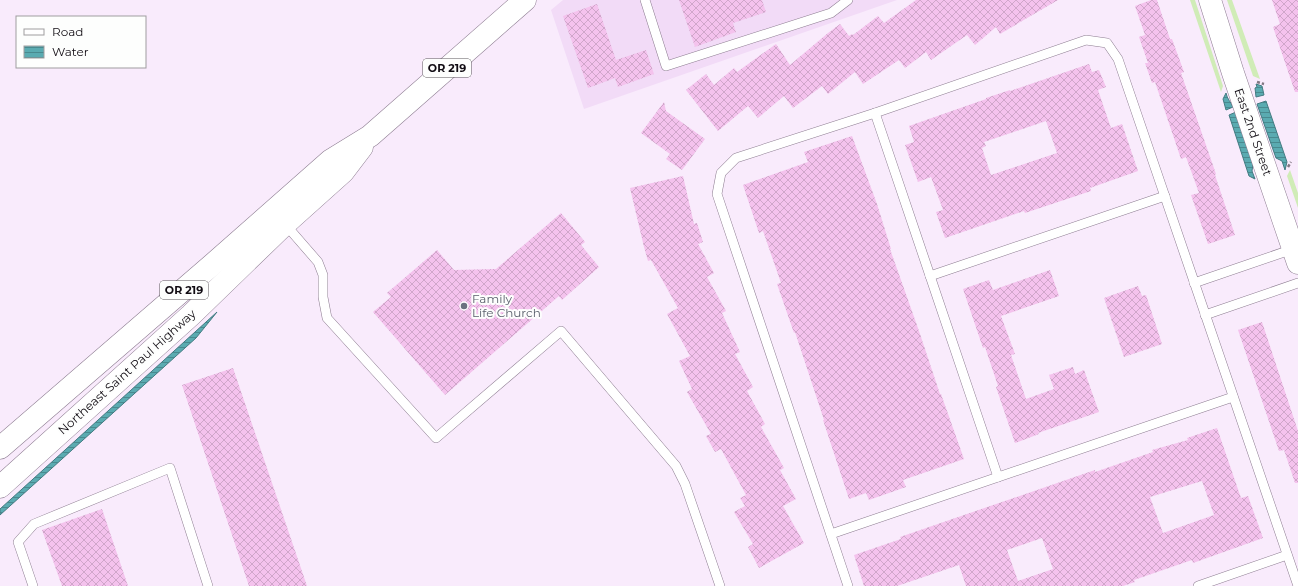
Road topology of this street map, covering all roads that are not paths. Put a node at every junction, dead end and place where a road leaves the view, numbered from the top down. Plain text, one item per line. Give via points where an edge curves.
1 (524, 0) edge
2 (645, 0) edge
3 (848, 0) edge
4 (1210, 0) edge
5 (875, 113) junction
6 (370, 136) junction
7 (1165, 196) junction
8 (285, 224) junction
9 (1296, 256) edge
10 (930, 276) junction
11 (1194, 283) junction
12 (1298, 283) edge
13 (1205, 315) junction
14 (1233, 397) junction
15 (0, 448) edge
16 (998, 477) junction
17 (0, 487) edge
18 (830, 534) junction
19 (1287, 555) junction
20 (33, 586) edge
21 (208, 586) edge
22 (720, 586) edge
23 (848, 586) edge
24 (1198, 586) edge
25 (1298, 586) edge

1 - 6 main road, Northeast Saint Paul Highway / OR 219
2 - 3 lane via 666,66 831,13
4 - 9 main road, East 2nd Street
5 - 7 lane via 1086,40 1107,43 1118,59
5 - 10 lane
5 - 18 lane via 736,158 721,173 717,194
6 - 8 main road, Northeast Saint Paul Highway / OR 219 via 343,172
6 - 15 main road, Northeast Saint Paul Highway / OR 219 via 331,160
7 - 10 lane
7 - 11 lane
8 - 17 main road, Northeast Saint Paul Highway / OR 219 via 185,320
8 - 22 lane via 318,262 323,275 327,318 436,438 561,331 676,466 685,484
9 - 11 lane
10 - 16 lane
11 - 13 lane
12 - 13 lane
13 - 14 lane
14 - 16 lane
14 - 19 lane
16 - 18 lane
18 - 23 lane
19 - 24 lane
19 - 25 lane
20 - 21 lane via 18,542 34,524 170,468

